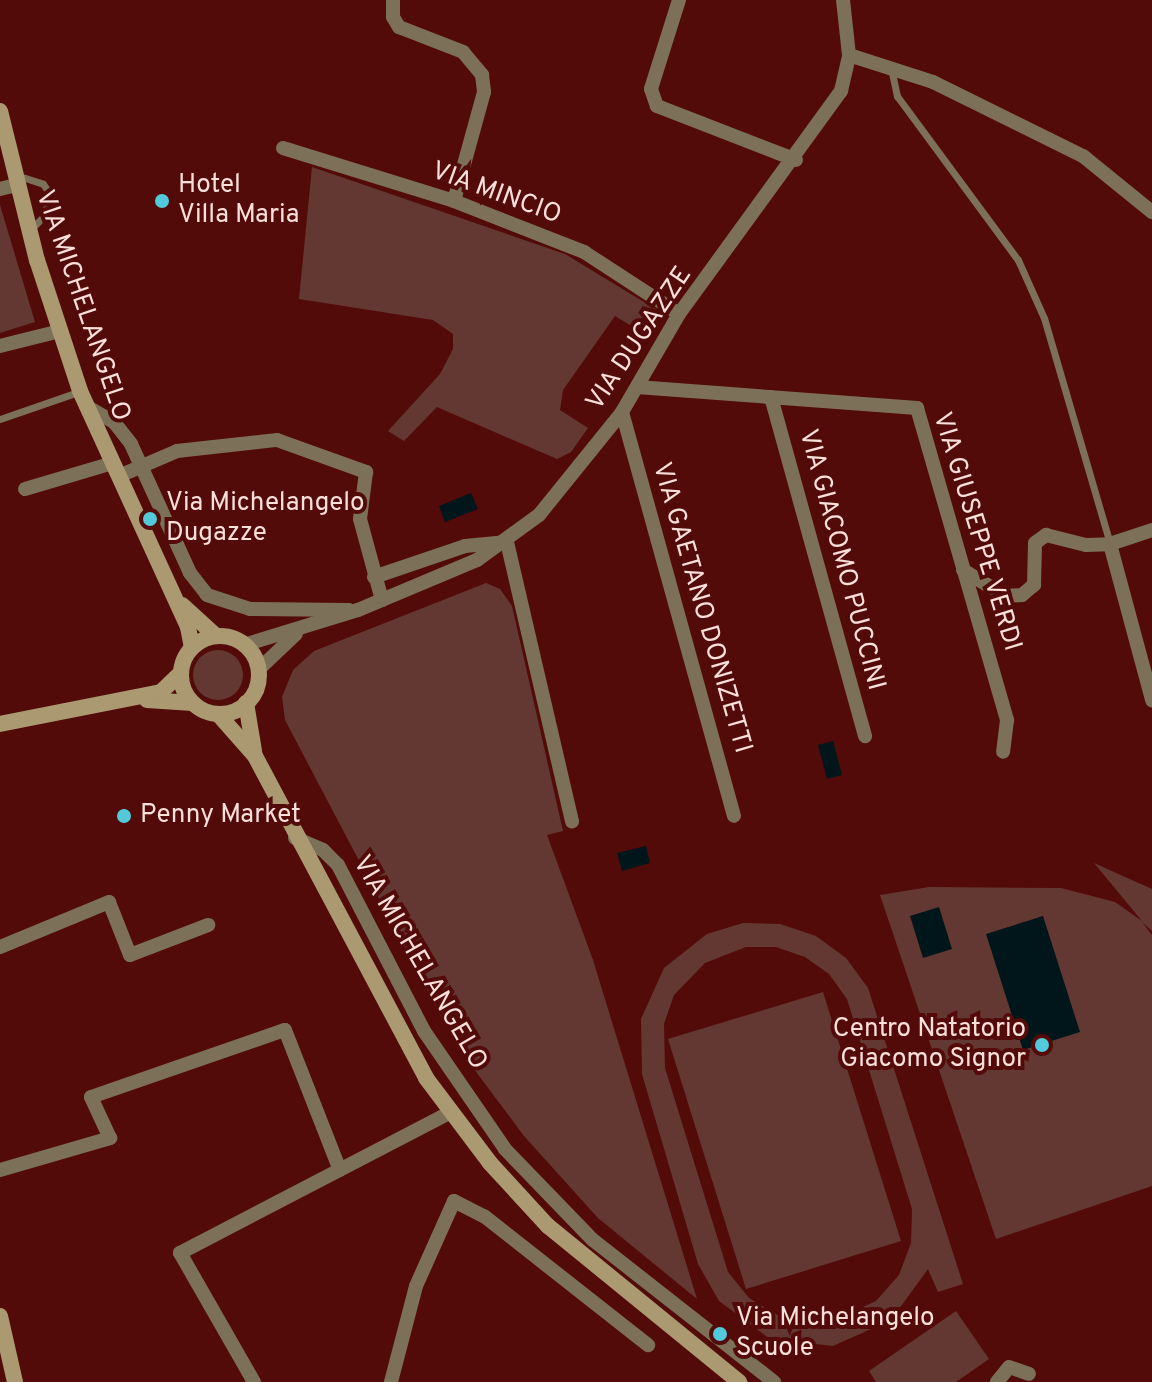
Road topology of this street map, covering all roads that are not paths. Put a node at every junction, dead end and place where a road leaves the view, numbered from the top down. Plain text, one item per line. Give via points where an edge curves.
1 (393, 0) edge
2 (679, 0) edge
3 (843, 0) edge
4 (849, 55) junction
5 (890, 66) junction
6 (0, 111) edge
7 (283, 148) dead end
8 (796, 160) junction
9 (10, 183) edge
10 (454, 201) junction
11 (1152, 212) edge
12 (29, 231) junction
13 (679, 314) junction
14 (60, 331) junction
15 (0, 346) edge
16 (637, 387) junction
17 (771, 397) junction
18 (83, 398) junction
19 (622, 412) junction
20 (0, 419) edge
21 (141, 468) junction
22 (116, 470) junction
23 (25, 489) dead end
24 (1152, 530) edge
25 (507, 542) junction
26 (1110, 544) junction
27 (963, 570) junction
28 (374, 577) junction
29 (175, 598) junction
30 (382, 600) junction
31 (358, 610) junction
32 (299, 631) junction
33 (216, 636) junction
34 (244, 645) junction
35 (192, 648) junction
36 (258, 670) junction
37 (181, 673) junction
38 (130, 699) junction
39 (1152, 700) edge
40 (193, 703) junction
41 (246, 703) junction
42 (218, 714) junction
43 (0, 724) edge
44 (865, 736) dead end
45 (1003, 752) dead end
46 (255, 756) junction
47 (734, 816) dead end
48 (572, 822) dead end
49 (295, 838) junction
50 (208, 925) dead end
51 (0, 947) edge
52 (451, 1112) junction
53 (0, 1170) edge
54 (340, 1170) junction
55 (0, 1316) edge
56 (648, 1345) dead end
57 (15, 1382) edge
58 (254, 1382) edge
59 (391, 1382) edge
60 (739, 1382) edge
61 (774, 1382) edge
62 (997, 1382) edge
63 (1019, 1382) edge

1 - 10 street via 399,27 463,52 482,75 484,92
2 - 8 street via 651,89 657,106
3 - 4 street, VIA DUGAZZE
4 - 5 street
4 - 8 street, VIA DUGAZZE via 841,91
5 - 11 street via 1083,156
5 - 26 lane via 897,96 1018,260 1044,318
6 - 9 street, VIA MICHELANGELO
7 - 10 street, VIA MINCIO
8 - 13 street, VIA DUGAZZE
9 - 12 street, VIA MICHELANGELO
9 - 12 lane via 43,184 51,195 43,217
10 - 13 street, VIA MINCIO via 584,252
12 - 14 street, VIA MICHELANGELO
13 - 16 street, VIA DUGAZZE
14 - 15 street
14 - 18 street, VIA MICHELANGELO
16 - 17 street, VIA GIUSEPPE VERDI
16 - 19 street, VIA DUGAZZE
17 - 27 street, VIA GIUSEPPE VERDI via 917,408
17 - 44 street, VIA GIACOMO PUCCINI
18 - 20 lane
18 - 21 street, VIA DUGAZZE via 114,422
18 - 22 street, VIA MICHELANGELO
19 - 25 street, VIA DUGAZZE via 539,515
19 - 47 street, VIA GAETANO DONIZETTI
21 - 22 street
21 - 28 street via 177,451 277,440 366,472 360,519
21 - 31 street, VIA DUGAZZE via 190,573 207,595 250,609
22 - 23 street
22 - 29 street, VIA MICHELANGELO
24 - 26 street
25 - 28 street via 465,546
25 - 30 street, VIA DUGAZZE
25 - 48 street
26 - 27 street via 1086,545 1046,535 1035,543 1034,585 1022,595 1005,596
26 - 39 street
27 - 45 street, VIA GIUSEPPE VERDI via 1007,720
28 - 30 street
29 - 33 street, VIA MICHELANGELO
29 - 35 street, VIA MICHELANGELO
30 - 31 street, VIA DUGAZZE
31 - 32 street, VIA DUGAZZE
32 - 34 street, VIA DUGAZZE
32 - 36 street, VIA DUGAZZE
33 - 34 street
33 - 35 street
34 - 36 street
35 - 37 street
36 - 41 street
37 - 38 street via 161,692
37 - 40 street
38 - 40 street
38 - 43 street
40 - 42 street
41 - 42 street
41 - 46 street, VIA MICHELANGELO
42 - 46 street, VIA MICHELANGELO
46 - 49 street, VIA MICHELANGELO
49 - 52 street, VIA MICHELANGELO via 370,980
49 - 61 street, VIA MICHELANGELO via 323,850 338,865 424,1031 505,1149 593,1240
50 - 51 street via 130,955 109,902
52 - 54 street
52 - 60 street, VIA MICHELANGELO via 548,1226
53 - 54 street via 110,1138 91,1097 285,1030
54 - 58 street via 180,1253
55 - 57 street
56 - 59 street via 484,1216 454,1201 416,1286
62 - 63 street via 1009,1367 1029,1374

